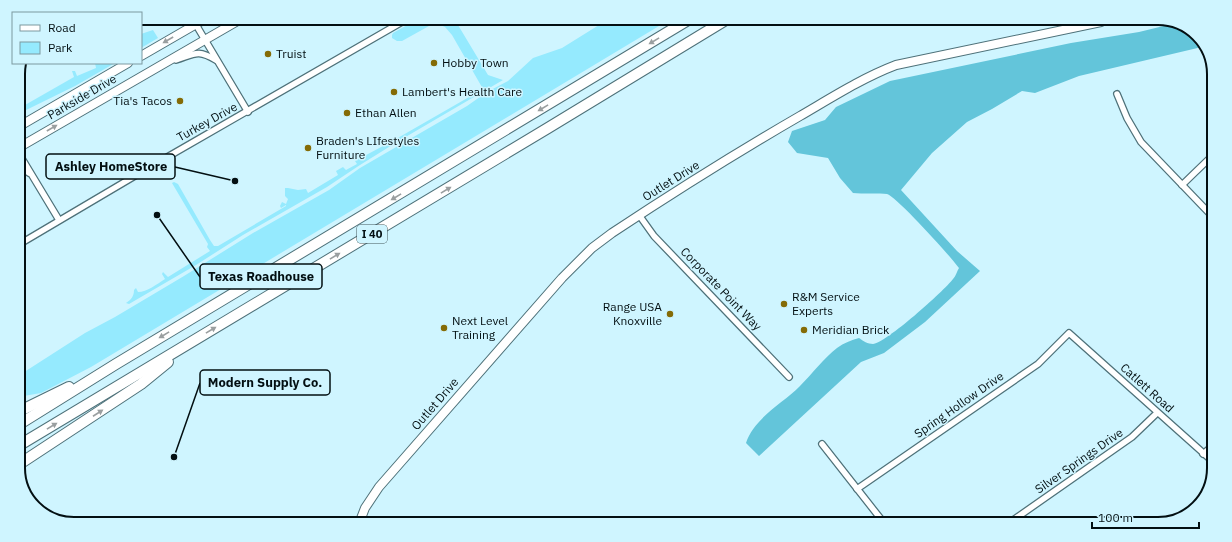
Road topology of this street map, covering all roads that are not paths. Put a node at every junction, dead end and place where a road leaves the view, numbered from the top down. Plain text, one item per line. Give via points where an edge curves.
1 (188, 25) edge
2 (196, 25) edge
3 (231, 25) edge
4 (397, 25) edge
5 (680, 25) edge
6 (717, 25) edge
7 (1087, 25) edge
8 (205, 40) junction
9 (142, 55) edge
10 (217, 61) junction
11 (164, 63) junction
12 (126, 64) edge
13 (1117, 94) dead end
14 (248, 112) junction
15 (25, 123) edge
16 (25, 144) edge
17 (1207, 161) edge
18 (25, 164) edge
19 (25, 171) edge
20 (33, 177) junction
21 (1182, 185) junction
22 (1207, 211) edge
23 (640, 215) junction
24 (59, 220) junction
25 (25, 240) edge
26 (1069, 334) joint
27 (194, 340) junction
28 (116, 364) junction
29 (789, 377) dead end
30 (25, 409) edge
31 (1157, 413) junction
32 (25, 421) edge
33 (25, 442) edge
34 (822, 444) dead end
35 (1207, 451) edge
36 (1203, 454) junction
37 (1207, 457) edge
38 (25, 460) edge
39 (857, 489) junction
40 (362, 517) edge
41 (879, 517) edge
42 (1018, 517) edge

1 -> 9 street
2 - 8 street
3 - 8 street, Parkside Drive
4 - 14 street, Turkey Drive
5 -> 28 highway, I 40
27 -> 6 highway, I 40
7 - 23 street, Outlet Drive via 896,65 884,70 776,130
8 - 10 street
8 - 11 street, Parkside Drive
10 - 11 street via 207,55 194,53
10 - 14 street
16 -> 11 street, Parkside Drive
12 - 15 street, Parkside Drive
13 - 21 street via 1126,118 1141,142
14 - 24 street, Turkey Drive
17 - 21 street
18 - 20 street
19 - 20 street
20 - 24 street
21 - 22 street
23 - 29 street, Corporate Point Way via 654,236
23 - 40 street, Outlet Drive via 602,240 562,278 379,487
24 - 25 street, Turkey Drive
26 - 31 street, Catlett Road
26 - 39 street, Spring Hollow Drive via 1038,364
33 -> 27 highway, I 40
38 -> 27 highway via 141,384
28 - 30 highway
28 - 32 highway, I 40
31 - 36 street, Catlett Road
31 - 42 street, Silver Springs Drive via 1132,437
34 - 39 street
35 - 36 street
36 - 37 street, Catlett Road
39 - 41 street

